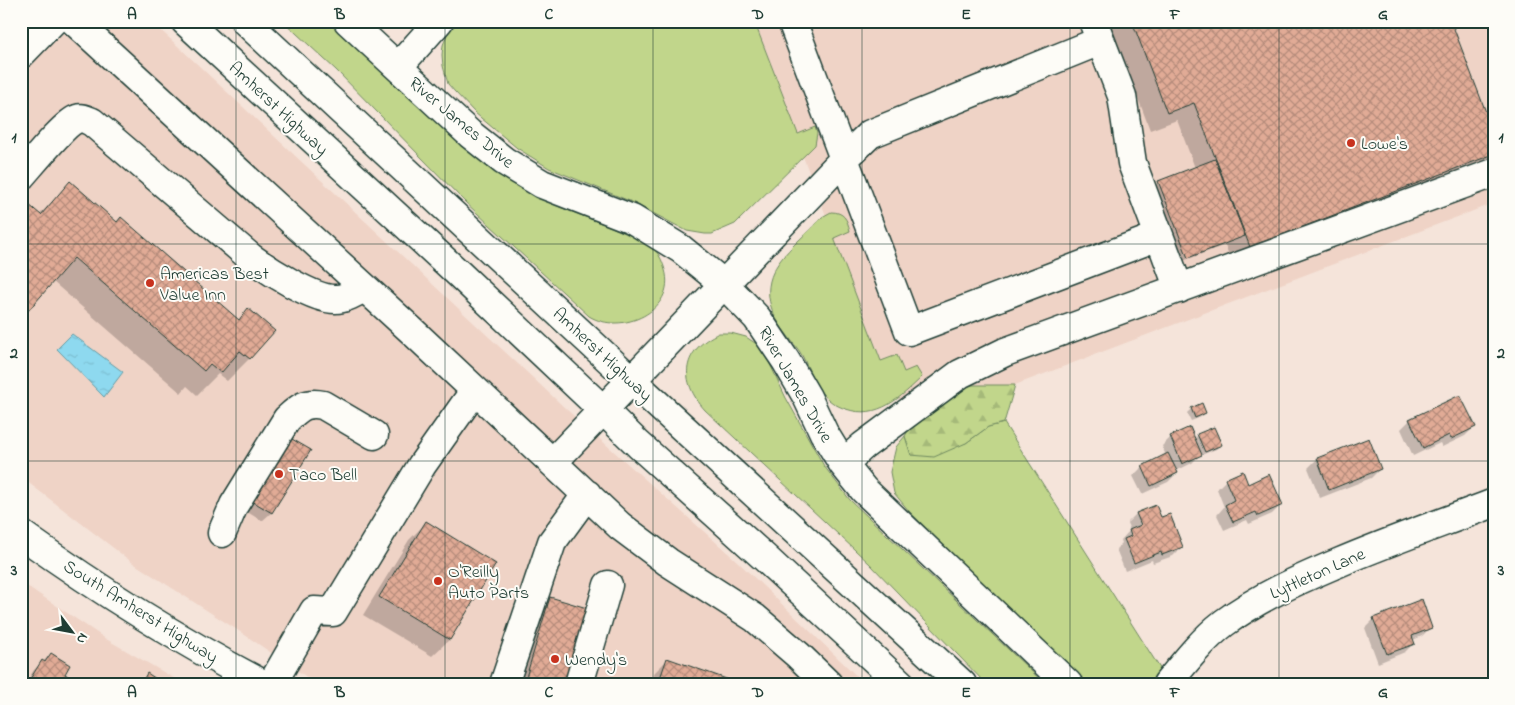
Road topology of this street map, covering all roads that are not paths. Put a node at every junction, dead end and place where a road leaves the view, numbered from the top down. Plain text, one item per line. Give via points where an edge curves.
1 (53, 21) edge
2 (74, 21) edge
3 (185, 21) edge
4 (245, 21) edge
5 (348, 21) edge
6 (439, 21) edge
7 (792, 21) edge
8 (1096, 31) edge
9 (21, 54) edge
10 (398, 67) junction
11 (844, 159) junction
12 (1494, 173) edge
13 (21, 176) edge
14 (1158, 236) junction
15 (724, 284) junction
16 (364, 288) junction
17 (1179, 288) junction
18 (631, 380) junction
19 (475, 390) junction
20 (603, 410) junction
21 (374, 435) dead end
22 (553, 462) junction
23 (843, 464) junction
24 (587, 494) junction
25 (1494, 503) edge
26 (222, 533) dead end
27 (21, 534) edge
28 (608, 585) dead end
29 (524, 624) junction
30 (262, 683) edge
31 (504, 684) edge
32 (514, 684) edge
33 (579, 684) edge
34 (828, 684) edge
35 (901, 684) edge
36 (962, 684) edge
37 (1068, 684) edge
38 (1167, 684) edge

1 - 9 main road
2 - 16 main road
3 - 20 main road, Amherst Highway
4 - 18 main road, Amherst Highway
5 - 10 main road, River James Drive
6 - 10 main road
7 - 11 main road
8 - 11 main road via 870,134
8 - 14 main road via 1122,96 1132,164
10 - 15 main road, River James Drive via 504,161 542,184 632,219 681,249
11 - 14 main road via 909,331
11 - 15 main road
12 - 17 main road
13 - 16 main road via 63,130 76,119 84,118 276,276 326,299 338,299
14 - 17 main road
15 - 18 main road
15 - 23 main road, River James Drive via 757,318 786,361
16 - 19 main road
17 - 23 main road via 1005,352 960,374
18 - 20 main road
18 - 36 main road, Amherst Highway
19 - 22 main road
19 - 30 main road via 422,465 333,612 314,611
20 - 22 main road
20 - 35 main road, Amherst Highway
21 - 26 main road via 323,405 305,405 287,419 239,497
22 - 24 main road
23 - 37 main road, River James Drive via 864,490
24 - 29 main road via 552,542
24 - 34 main road via 620,526 668,562 755,618
25 - 38 main road, Lyttleton Lane via 1377,546 1288,584 1253,603 1222,624
27 - 30 main road, South Amherst Highway via 152,622
28 - 33 main road
29 - 31 main road
29 - 32 main road via 528,638

